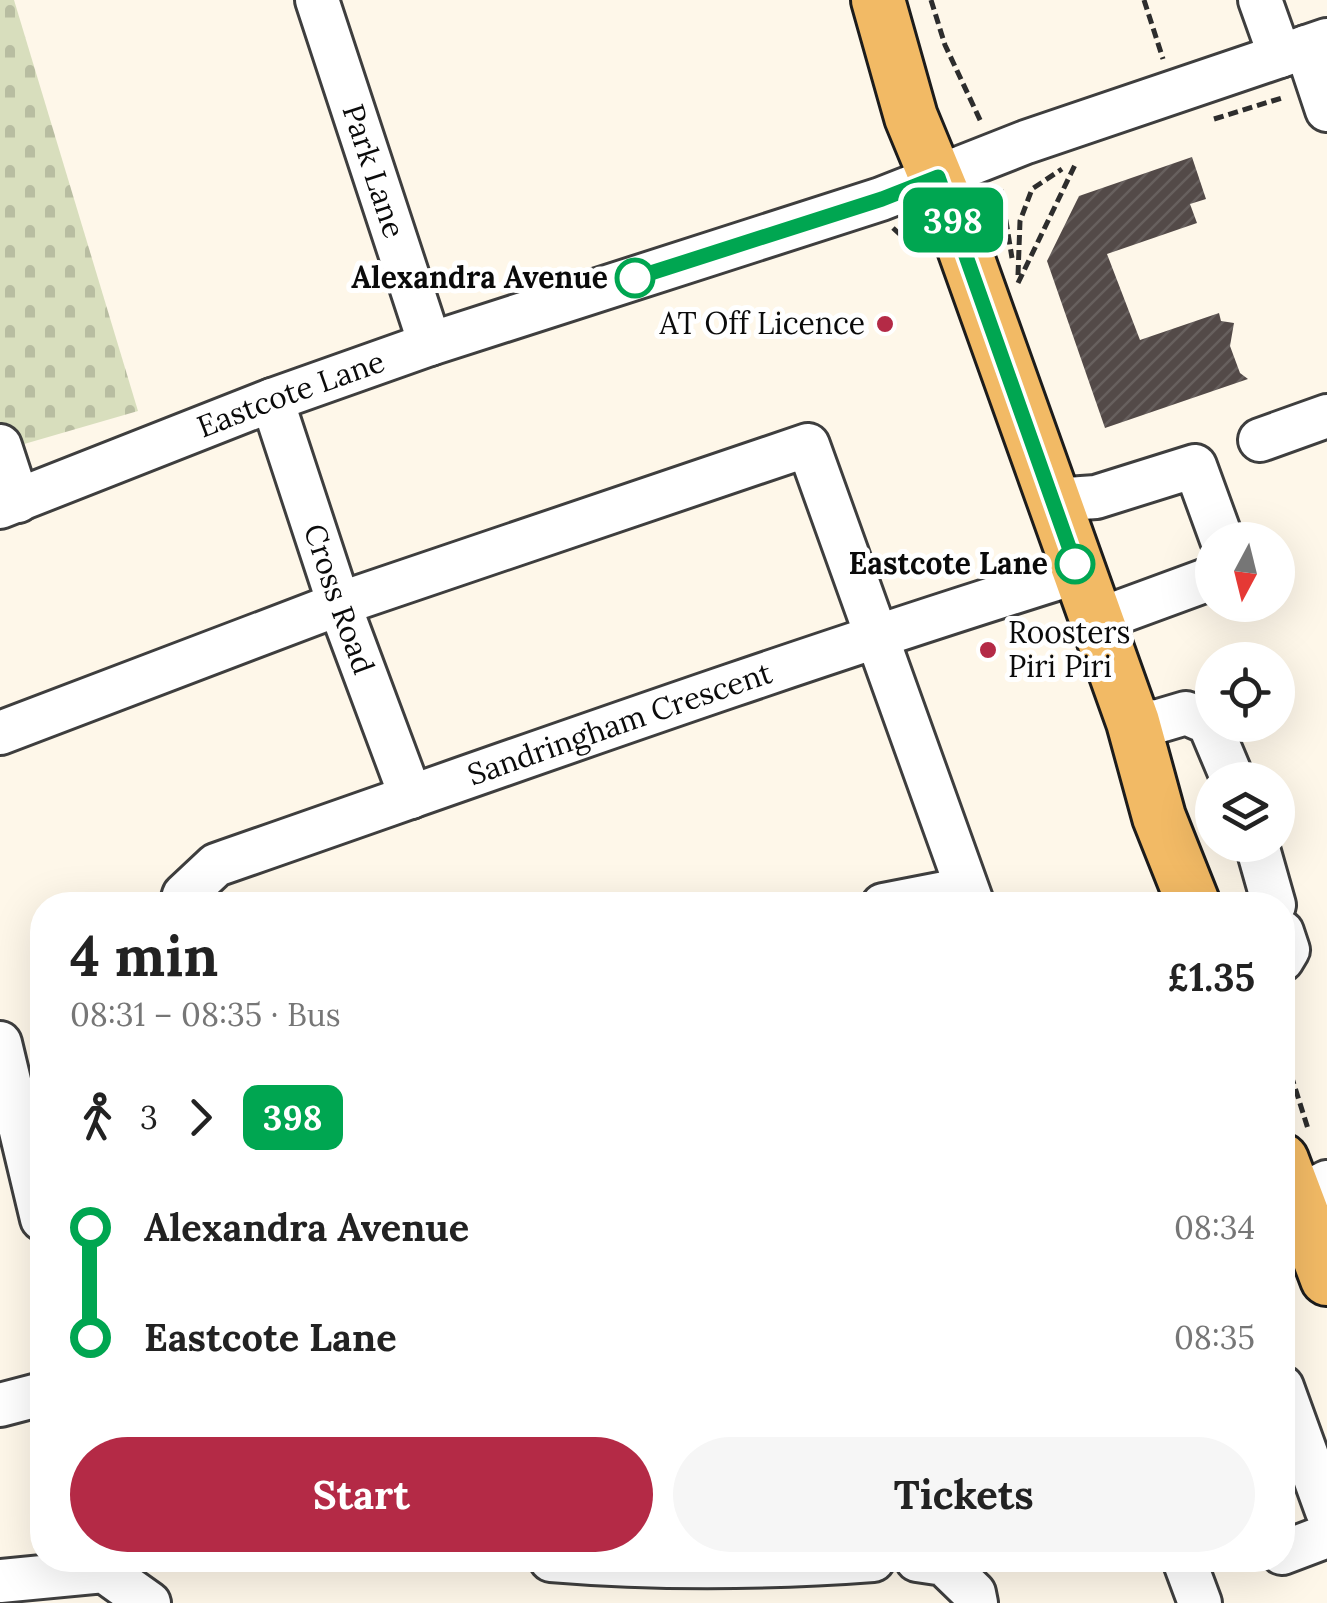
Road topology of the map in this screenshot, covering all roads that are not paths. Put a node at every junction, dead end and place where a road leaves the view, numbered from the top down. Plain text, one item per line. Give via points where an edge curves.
1 (317, 0) edge
2 (878, 0) edge
3 (1260, 0) edge
4 (1281, 0) edge
5 (1309, 64) edge
6 (938, 177) junction
7 (430, 344) junction
8 (272, 400) junction
9 (1327, 416) edge
10 (1260, 440) dead end
11 (0, 446) edge
12 (1053, 500) junction
13 (9, 504) edge
14 (1215, 522) edge
15 (1078, 572) junction
16 (1195, 584) edge
17 (339, 604) junction
18 (1095, 621) junction
19 (878, 634) junction
20 (1134, 722) junction
21 (0, 733) edge
22 (1226, 762) edge
23 (411, 797) junction
24 (1262, 862) edge
25 (187, 892) edge
26 (967, 892) edge
27 (1189, 892) edge
28 (1270, 892) edge
29 (0, 1043) edge
30 (30, 1169) edge
31 (1300, 1176) edge
32 (1327, 1279) edge
33 (30, 1397) edge
34 (0, 1404) edge
35 (1295, 1423) edge
36 (1327, 1512) edge
37 (1327, 1536) edge
38 (1295, 1548) edge
39 (94, 1572) edge
40 (105, 1572) edge
41 (595, 1572) edge
42 (745, 1572) edge
43 (952, 1572) edge
44 (1188, 1572) edge
45 (0, 1581) edge
46 (643, 1585) edge
47 (149, 1603) edge
48 (976, 1603) edge
49 (1200, 1603) edge

1 - 7 street, Park Lane
2 - 6 main road via 911,117
3 - 5 street
4 - 5 street
5 - 6 street, Eastcote Lane via 1174,92
6 - 7 street, Eastcote Lane
6 - 12 main road
7 - 8 street, Eastcote Lane
8 - 13 street, Eastcote Lane
8 - 17 street, Cross Road
9 - 10 street
11 - 13 street
12 - 14 street via 1096,497 1195,466
12 - 15 main road
15 - 18 main road
15 - 19 street, Sandringham Crescent
16 - 18 street
17 - 19 street via 808,446
17 - 21 street
17 - 23 street, Cross Road
18 - 20 main road
19 - 23 street, Sandringham Crescent
19 - 26 street
20 - 22 street via 1186,713 1209,723
20 - 27 main road via 1159,818
23 - 25 street, Sandringham Crescent via 216,866
24 - 28 street
29 - 30 street
31 - 32 main road
33 - 34 street
35 - 36 street
37 - 38 street
39 - 45 street
40 - 47 street
41 - 46 street
42 - 46 street
43 - 48 street
44 - 49 street

